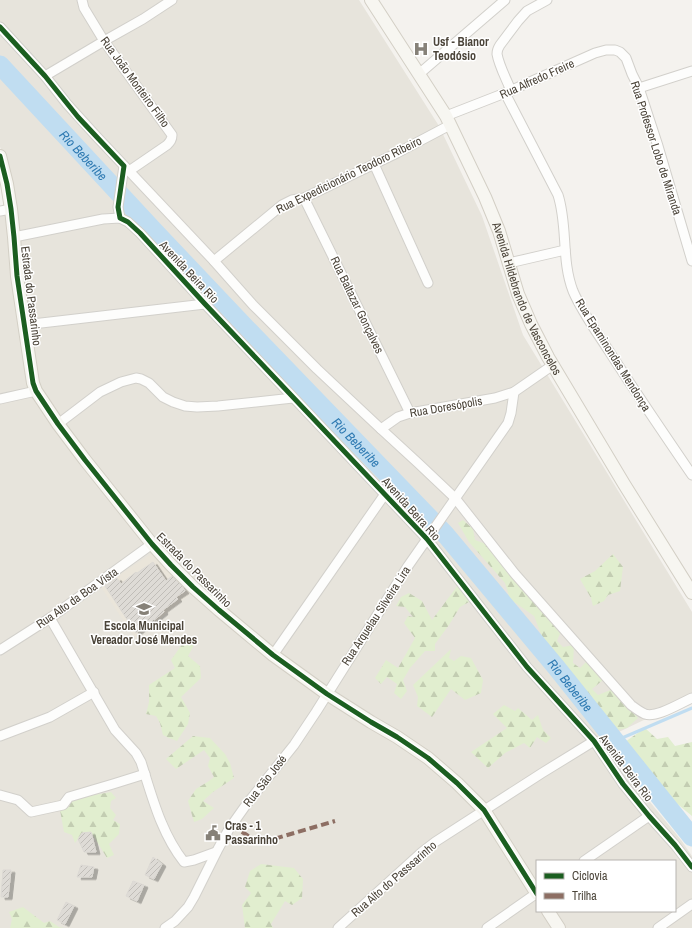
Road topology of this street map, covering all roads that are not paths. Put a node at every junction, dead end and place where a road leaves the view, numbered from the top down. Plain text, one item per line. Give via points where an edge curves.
1 (82, 0) edge
2 (172, 0) edge
3 (371, 0) edge
4 (505, 0) edge
5 (547, 0) edge
6 (0, 27) edge
7 (104, 41) junction
8 (626, 58) joint
9 (692, 71) edge
10 (419, 74) junction
11 (45, 76) junction
12 (639, 88) junction
13 (508, 92) junction
14 (448, 120) junction
15 (0, 156) edge
16 (374, 164) junction
17 (125, 171) junction
18 (304, 198) junction
19 (5, 210) edge
20 (122, 219) junction
21 (14, 237) junction
22 (565, 250) junction
23 (214, 260) junction
24 (692, 261) edge
25 (509, 263) junction
26 (428, 283) dead end
27 (205, 304) junction
28 (24, 325) junction
29 (553, 366) junction
30 (36, 391) junction
31 (514, 392) junction
32 (293, 398) junction
33 (0, 399) edge
34 (410, 413) junction
35 (58, 424) junction
36 (381, 429) junction
37 (692, 475) edge
38 (385, 494) junction
39 (455, 498) junction
40 (429, 536) junction
41 (152, 544) junction
42 (692, 593) edge
43 (50, 618) junction
44 (0, 650) edge
45 (273, 655) junction
46 (94, 692) junction
47 (327, 694) junction
48 (692, 698) edge
49 (0, 736) edge
50 (594, 741) junction
51 (145, 774) junction
52 (0, 795) edge
53 (484, 810) junction
54 (649, 816) junction
55 (216, 852) junction
56 (585, 860) edge
57 (692, 867) edge
58 (536, 892) edge
59 (536, 895) edge
60 (692, 904) edge
61 (549, 912) edge
62 (165, 928) edge
63 (338, 928) edge
64 (487, 928) edge
65 (559, 928) edge
66 (658, 928) edge

1 - 7 street, Rua João Monteiro Filho via 84,8
2 - 7 street
3 - 10 street, Avenida Hildebrando de Vasconcelos
4 - 10 street
5 - 13 street, Rua Epaminondas Mendonça via 527,11 498,49 497,54
6 - 11 street
7 - 11 street
7 - 17 street, Rua João Monteiro Filho via 172,135 167,145
8 - 12 street, Rua Professor Lobo de Miranda
8 - 13 street, Rua Alfredo Freire via 614,50 595,53
9 - 12 street
10 - 14 street, Avenida Hildebrando de Vasconcelos
11 - 17 street
12 - 24 street, Rua Professor Lobo de Miranda
13 - 14 street, Rua Alfredo Freire
13 - 22 street, Rua Epaminondas Mendonça via 558,195
14 - 16 street, Rua Expedicionário Teodoro Ribeiro via 397,153
14 - 25 street, Avenida Hildebrando de Vasconcelos via 485,197
15 - 19 street, Estrada do Passarinho via 7,184
16 - 18 street, Rua Expedicionário Teodoro Ribeiro
16 - 26 street
17 - 20 street via 118,207
17 - 23 street
18 - 23 street, Rua Expedicionário Teodoro Ribeiro via 282,205
18 - 34 street, Rua Baltazar Gonçalves
19 - 21 street, Estrada do Passarinho
20 - 21 street via 103,219
20 - 27 street, Avenida Beira Rio via 140,234
21 - 28 street, Estrada do Passarinho
22 - 25 street
22 - 37 street, Rua Epaminondas Mendonça via 573,290 582,308
23 - 36 street via 317,369
25 - 29 street, Avenida Hildebrando de Vasconcelos via 518,294
27 - 28 street
27 - 32 street, Avenida Beira Rio
28 - 30 street, Estrada do Passarinho
29 - 31 street
29 - 42 street, Avenida Hildebrando de Vasconcelos
30 - 33 street
30 - 35 street, Estrada do Passarinho
31 - 34 street, Rua Doresópolis via 495,398
31 - 39 street via 508,423
32 - 35 street via 191,407 163,397 149,383 136,378 100,392
32 - 38 street, Avenida Beira Rio
34 - 36 street, Rua Doresópolis
35 - 41 street, Estrada do Passarinho
36 - 39 street
38 - 40 street, Avenida Beira Rio
38 - 45 street, Avenida Beira Rio
39 - 40 street, Rua Arquelau Silveira Lira
39 - 48 street via 532,594 638,711 653,714
40 - 47 street, Rua Arquelau Silveira Lira
40 - 50 street, Avenida Beira Rio via 527,667
41 - 43 street, Rua Alto da Boa Vista
41 - 45 street, Estrada do Passarinho via 199,592
43 - 44 street, Rua Alto da Boa Vista
43 - 46 street
45 - 47 street, Estrada do Passarinho
46 - 49 street via 50,717
46 - 51 street via 116,730 136,753
47 - 53 street, Estrada do Passarinho via 428,758
47 - 55 street, Rua São José via 294,745 229,829
50 - 53 street, Rua Alto do Passsarinho
50 - 54 street, Avenida Beira Rio via 623,784
51 - 52 street via 69,797 63,805 31,812 18,800
51 - 55 street via 165,830 184,862
53 - 58 street, Estrada do Passarinho
53 - 63 street, Rua Alto do Passsarinho via 422,852
54 - 56 street
54 - 57 street, Avenida Beira Rio
55 - 62 street, Rua São José via 188,907
59 - 64 street
60 - 66 street
61 - 65 street

